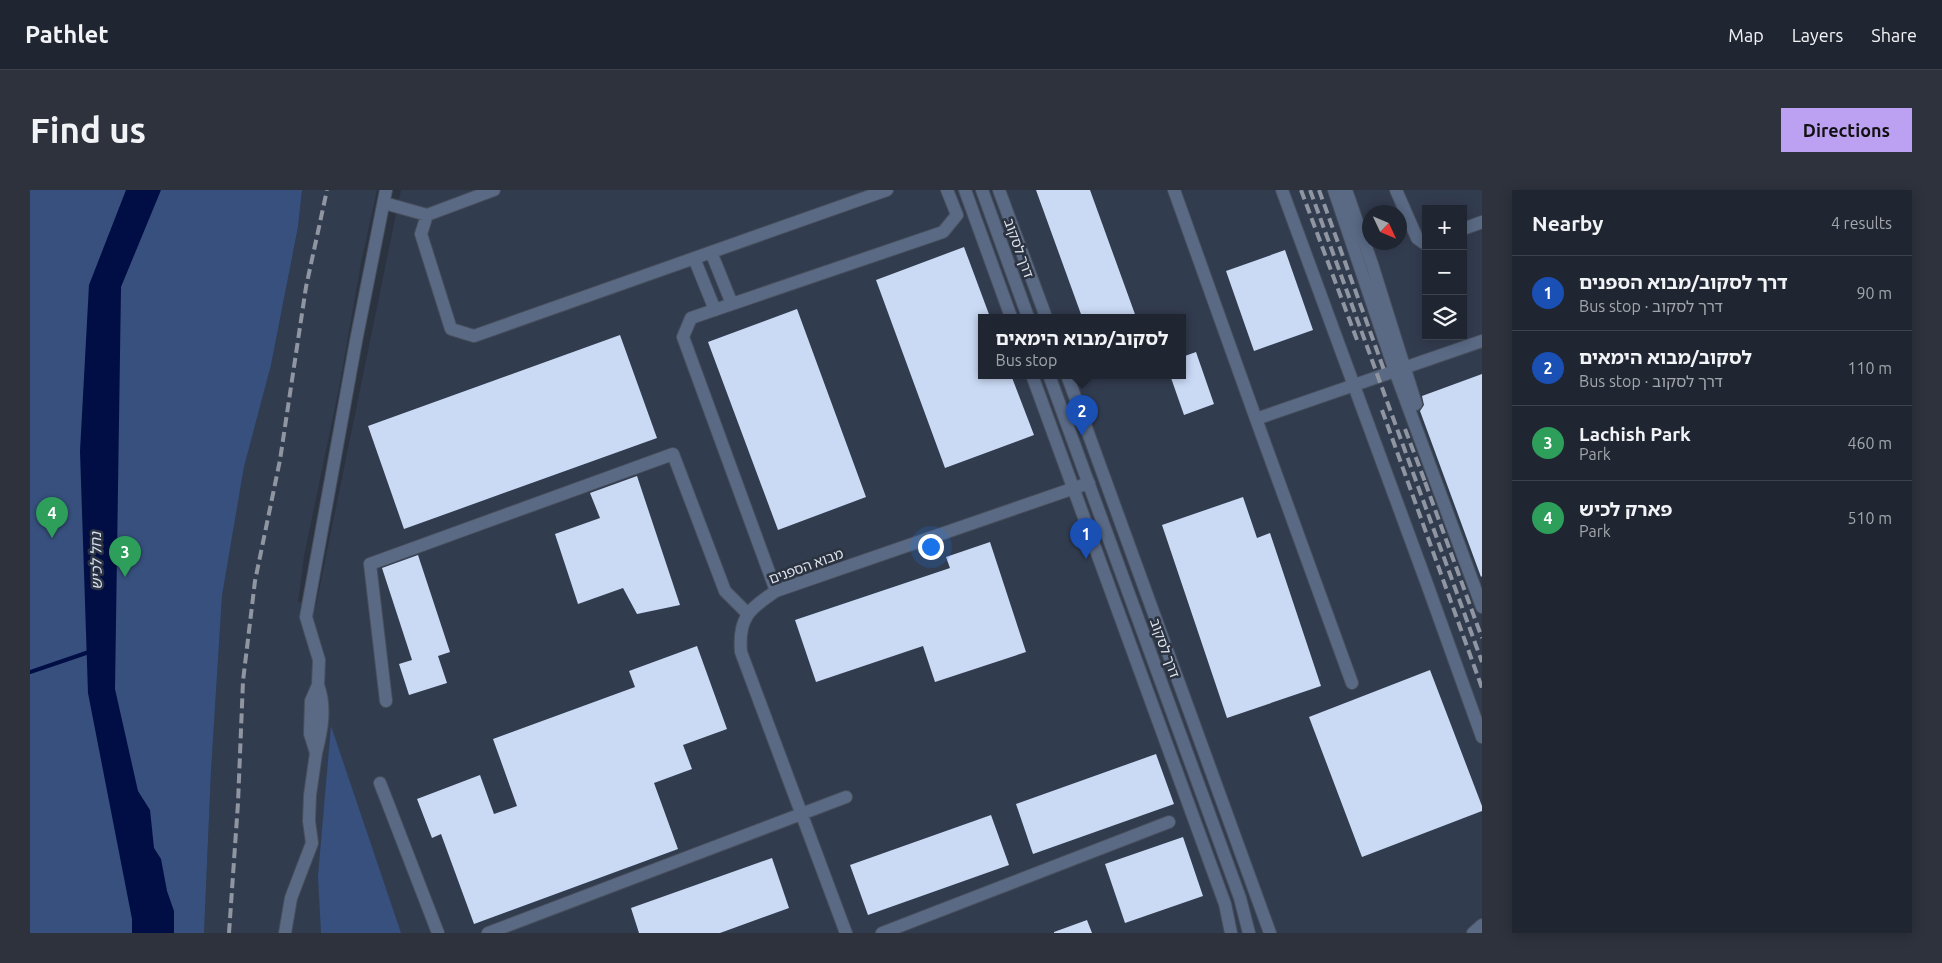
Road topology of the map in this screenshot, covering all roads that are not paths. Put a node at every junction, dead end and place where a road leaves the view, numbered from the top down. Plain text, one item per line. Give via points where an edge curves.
1 (494, 190) edge
2 (887, 190) edge
3 (947, 190) edge
4 (965, 190) edge
5 (982, 190) edge
6 (999, 190) edge
7 (1174, 190) edge
8 (1282, 190) edge
9 (1334, 190) edge
10 (1346, 190) edge
11 (1396, 190) edge
12 (385, 196) edge
13 (426, 214) junction
14 (1482, 222) edge
15 (1467, 228) edge
16 (1422, 242) edge
17 (711, 252) junction
18 (694, 258) junction
19 (732, 304) junction
20 (715, 310) junction
21 (1010, 314) edge
22 (1027, 314) edge
23 (1045, 314) edge
24 (1482, 341) edge
25 (1400, 370) junction
26 (1033, 379) edge
27 (1050, 379) edge
28 (1068, 379) edge
29 (1354, 385) junction
30 (1256, 419) junction
31 (1089, 484) junction
32 (1074, 489) junction
33 (1482, 588) edge
34 (776, 591) junction
35 (1482, 607) edge
36 (748, 614) junction
37 (1352, 683) dead end
38 (386, 701) dead end
39 (1482, 737) edge
40 (380, 783) dead end
41 (846, 798) dead end
42 (801, 814) junction
43 (1169, 822) dead end
44 (1482, 925) edge
45 (285, 933) edge
46 (438, 933) edge
47 (488, 933) edge
48 (846, 933) edge
49 (882, 933) edge
50 (1231, 933) edge
51 (1249, 933) edge
52 (1270, 933) edge
53 (1473, 933) edge

1 - 13 street
2 - 17 street
3 - 19 street via 957,215 943,232
4 - 21 street
5 - 22 street, דרך לסקוב
6 - 23 street
7 - 30 street
8 - 29 street
9 - 25 street
10 - 25 street via 1372,264
11 - 16 street via 1416,238
12 - 13 street
12 - 45 street via 306,617 319,660 318,685 311,701 310,734 316,753 309,821 312,843 291,898
13 - 18 street via 421,234 451,329 474,336
14 - 15 street
17 - 18 street
17 - 19 street
18 - 20 street
19 - 20 street
20 - 34 street via 691,318 683,337
24 - 25 street
25 - 29 street
25 - 33 street via 1412,394
25 - 35 street
26 - 32 street
27 - 31 street, דרך לסקוב
28 - 52 street
29 - 30 street
29 - 39 street
30 - 37 street
31 - 32 street, מבוא הספנים
31 - 51 street, דרך לסקוב via 1236,889
32 - 34 street, מבוא הספנים
32 - 50 street via 1225,904
34 - 36 street, מבוא הספנים via 756,604
36 - 38 street via 725,591 673,454 370,564
36 - 42 street via 741,625 741,652
40 - 46 street
41 - 42 street
42 - 47 street
42 - 48 street
43 - 49 street
44 - 53 street

